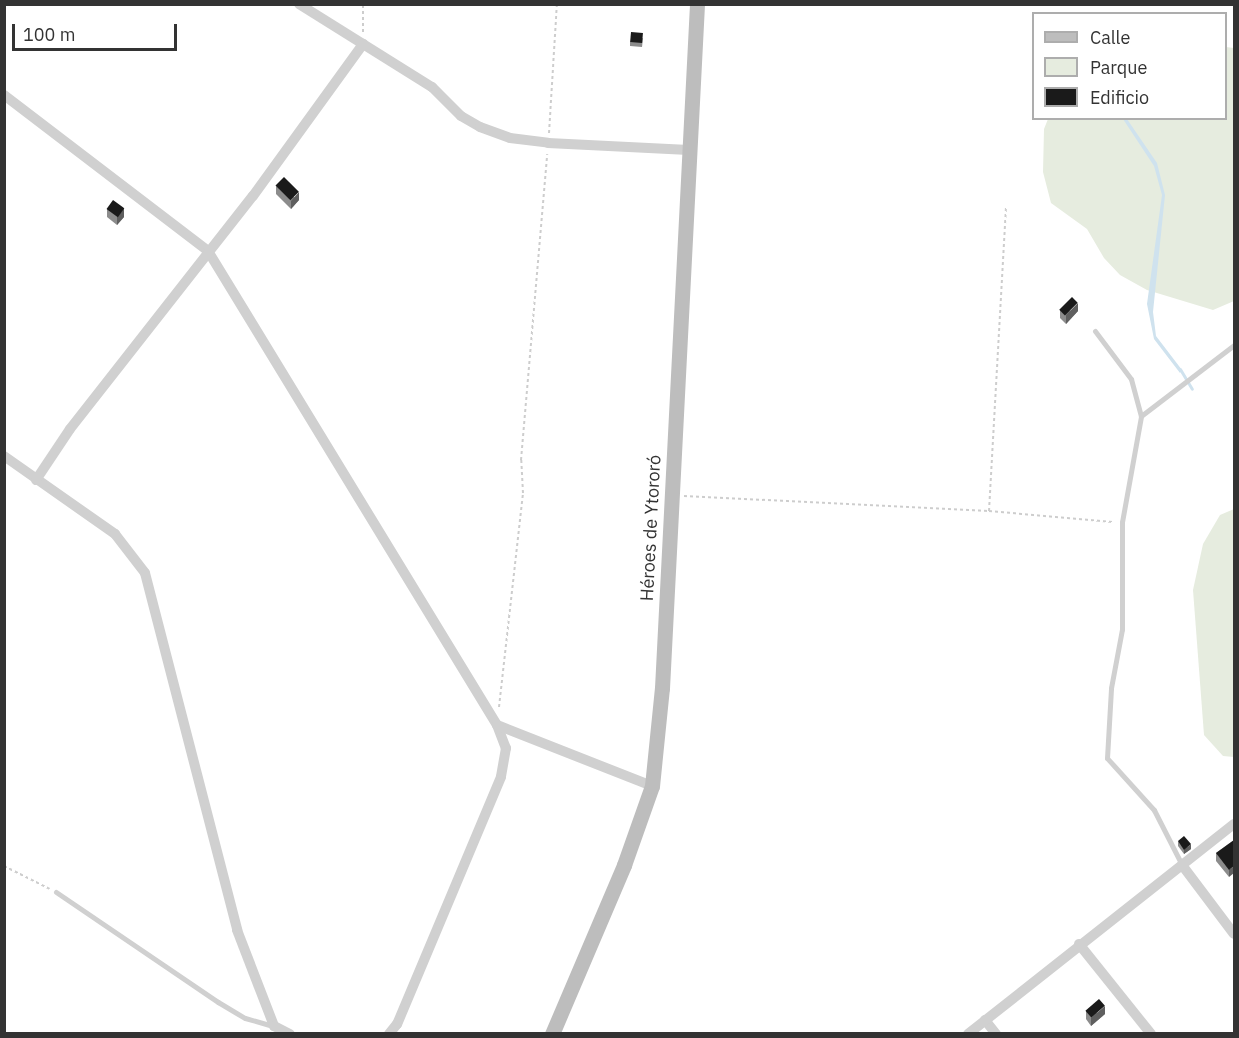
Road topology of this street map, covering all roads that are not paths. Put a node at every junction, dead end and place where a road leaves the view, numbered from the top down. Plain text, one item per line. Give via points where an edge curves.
1 (299, 4) edge
2 (696, 4) edge
3 (363, 44) junction
4 (4, 95) edge
5 (689, 150) junction
6 (208, 251) junction
7 (1095, 331) dead end
8 (1234, 345) edge
9 (1141, 416) junction
10 (4, 456) edge
11 (36, 480) junction
12 (496, 724) junction
13 (652, 786) junction
14 (1234, 824) edge
15 (1182, 865) junction
16 (56, 892) road end
17 (1234, 934) edge
18 (1079, 944) junction
19 (985, 1020) junction
20 (274, 1026) junction
21 (290, 1034) edge
22 (389, 1034) edge
23 (552, 1034) edge
24 (968, 1034) edge
25 (996, 1034) edge
26 (1151, 1034) edge

1 - 3 street
2 - 5 main road, Héroes de Ytororó
3 - 5 street via 432,87 461,116 510,138
3 - 6 street
4 - 6 street
5 - 13 main road, Héroes de Ytororó via 662,688
6 - 11 street via 70,429
6 - 12 street
7 - 9 lane via 1131,379
8 - 9 lane
9 - 15 lane via 1122,522 1122,629 1111,688 1107,759 1154,810
10 - 11 street
11 - 20 street via 115,534 145,573 237,930
12 - 13 street
12 - 22 street via 506,748 501,777 397,1024
13 - 23 main road, Héroes de Ytororó via 624,865
14 - 15 street
15 - 17 street
15 - 18 street
16 - 20 lane via 218,1002 245,1018
18 - 19 street
18 - 26 street
19 - 24 street
19 - 25 street
20 - 21 street

